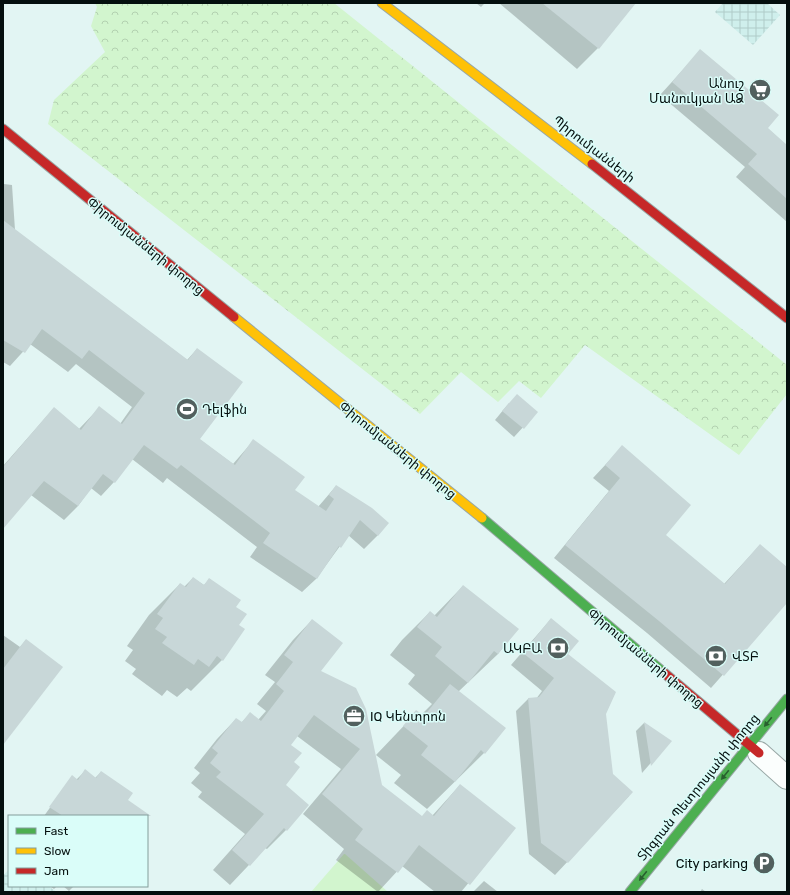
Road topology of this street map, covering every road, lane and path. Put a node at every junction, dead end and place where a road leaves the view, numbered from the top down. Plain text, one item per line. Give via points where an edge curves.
1 (382, 3) edge
2 (3, 129) edge
3 (787, 318) edge
4 (787, 699) edge
5 (757, 751) junction
6 (787, 778) edge
7 (630, 892) edge

1 - 3 street, Պիրումյանների via 585,158
2 - 5 street, Փիրումյանների փողոց via 448,490
4 -> 5 street, Տիգրան Պետրոսյանի փողոց
5 - 6 street, Փիրումյանների փողոց
5 -> 7 street, Տիգրան Պետրոսյանի փողոց

